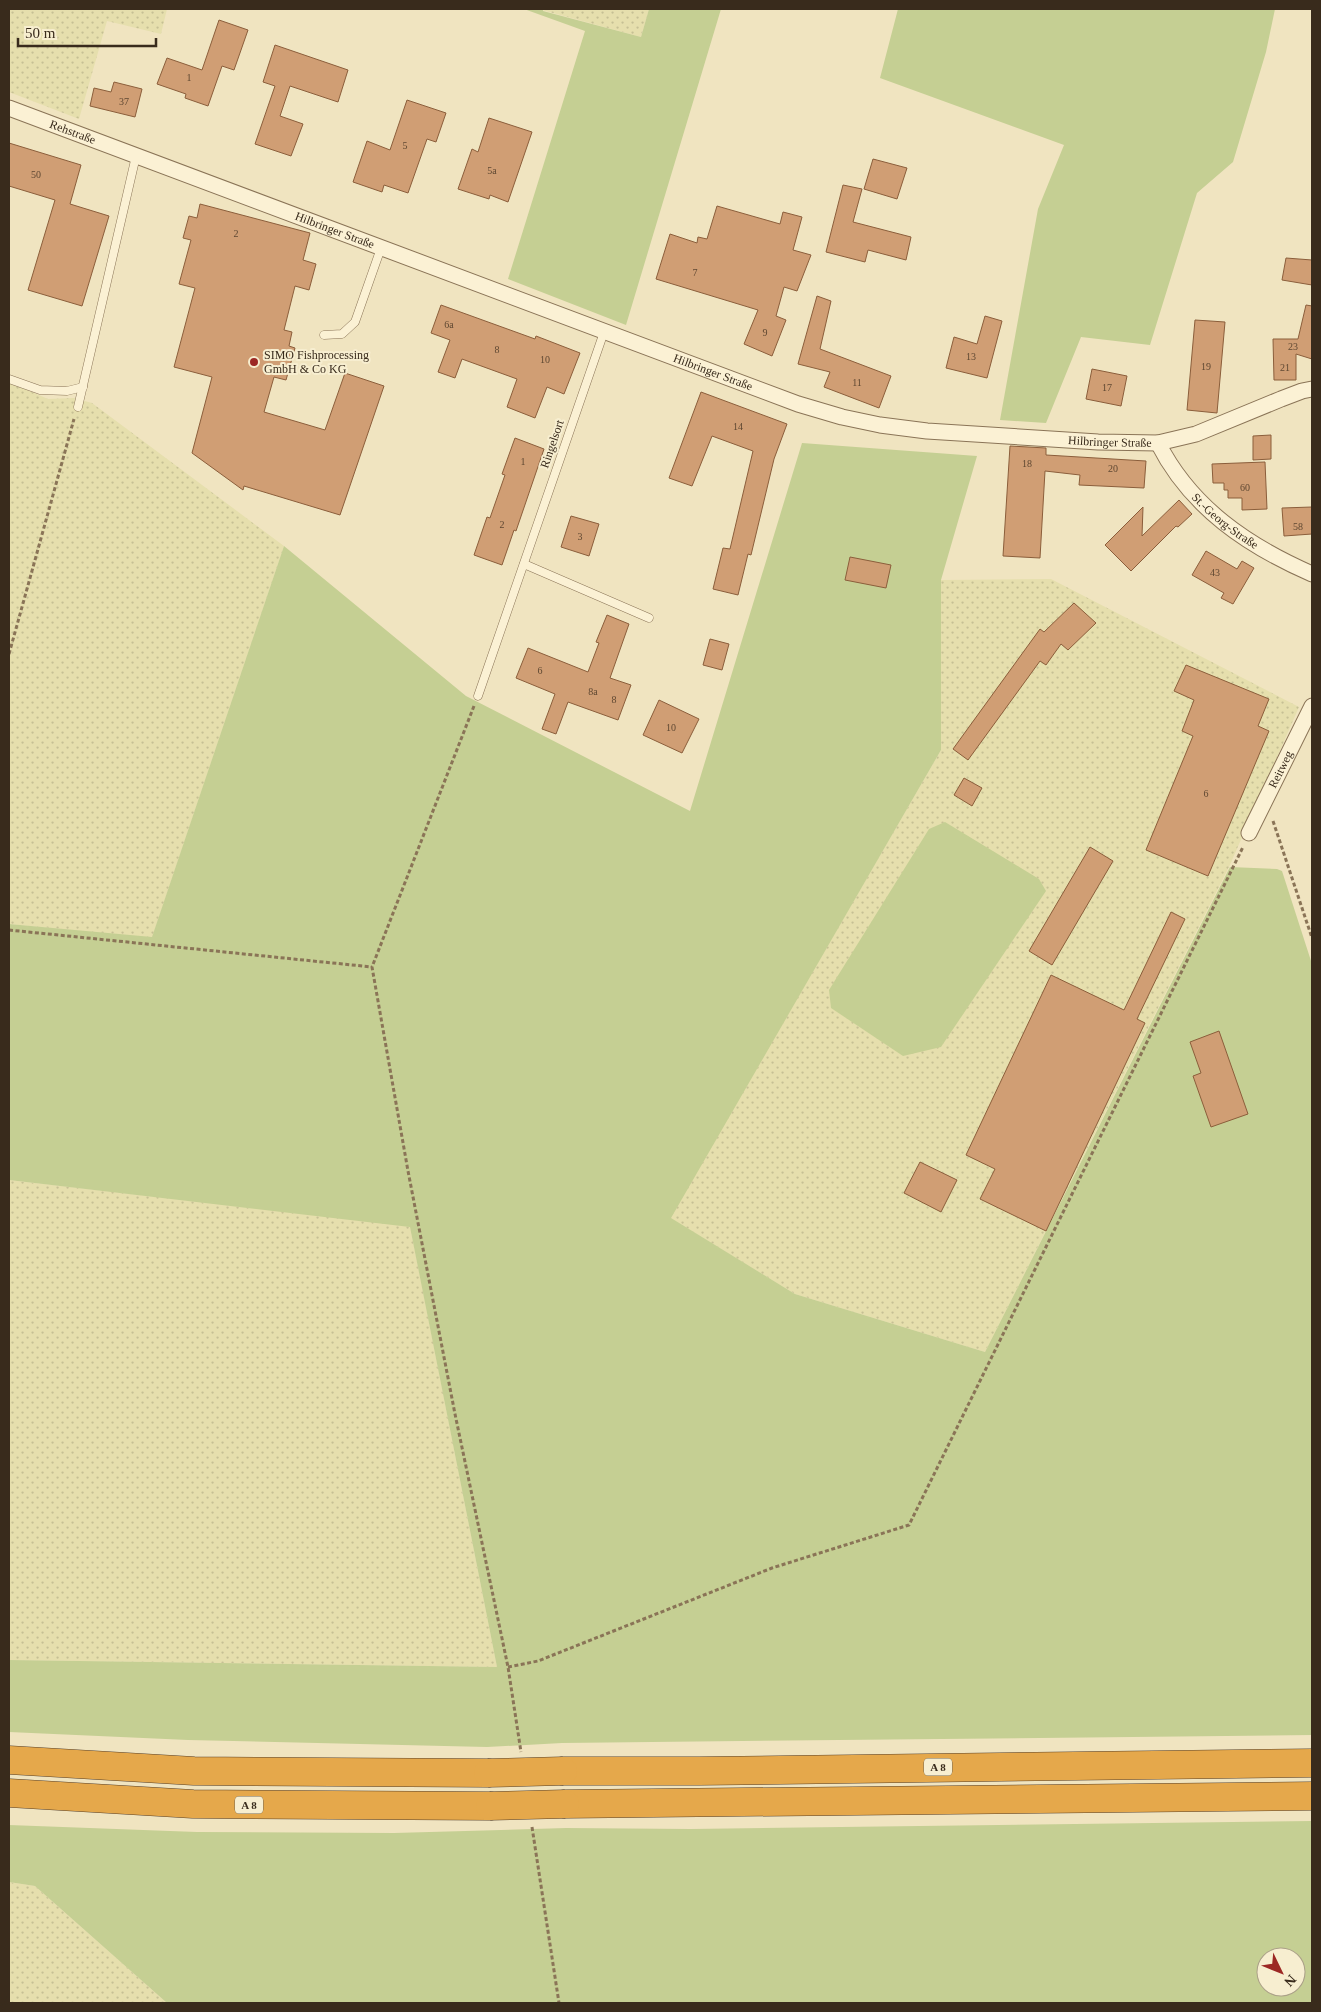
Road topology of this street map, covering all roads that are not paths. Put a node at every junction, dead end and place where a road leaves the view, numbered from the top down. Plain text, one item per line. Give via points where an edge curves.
1 (9, 108) edge
2 (136, 156) junction
3 (381, 248) junction
4 (604, 332) junction
5 (324, 335) dead end
6 (9, 379) edge
7 (84, 388) junction
8 (1312, 390) edge
9 (78, 407) road end
10 (1158, 444) junction
11 (524, 564) junction
12 (1312, 574) edge
13 (649, 618) dead end
14 (478, 696) road end
15 (1312, 706) edge
16 (1250, 833) road end
17 (9, 1760) edge
18 (1312, 1762) edge
19 (9, 1793) edge
20 (1312, 1796) edge

1 - 2 street, Rehstraße
2 - 3 street, Hilbringer Straße
2 - 7 lane
3 - 4 street, Hilbringer Straße
3 - 5 lane via 355,322 342,334
4 - 10 street, Hilbringer Straße via 798,404 880,425 926,431
4 - 11 lane, Ringelsort
6 - 7 lane via 40,390
7 - 9 lane
8 - 10 street, Hilbringer Straße via 1288,396 1196,434
10 - 12 street, St.-Georg-Straße via 1181,481 1234,532
11 - 13 lane
11 - 14 lane, Ringelsort
15 - 16 street, Reitweg
17 - 18 highway, A 8, bridge via 194,1771 488,1773
19 - 20 highway, A 8, bridge via 193,1804 490,1806

